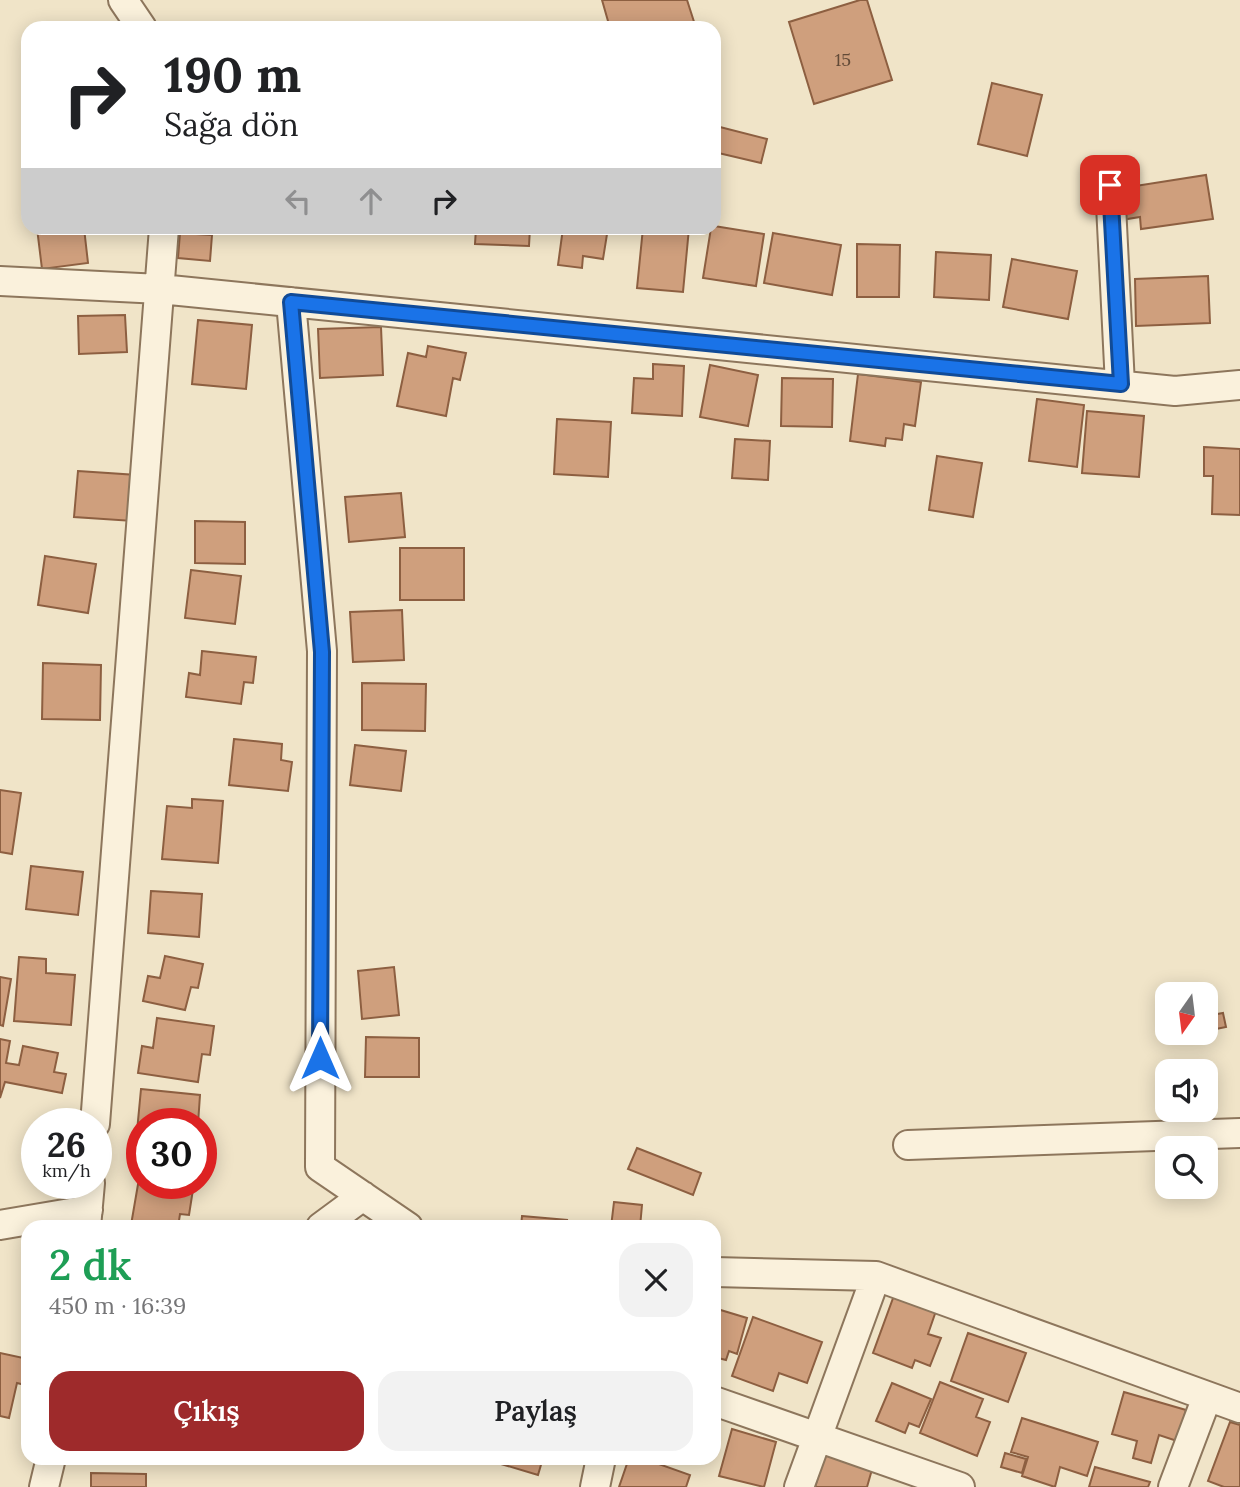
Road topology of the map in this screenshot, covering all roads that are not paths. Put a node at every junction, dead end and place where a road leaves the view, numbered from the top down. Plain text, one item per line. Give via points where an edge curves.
1 (123, 0) edge
2 (137, 21) edge
3 (1110, 185) dead end
4 (164, 235) edge
5 (0, 281) edge
6 (160, 289) junction
7 (291, 302) junction
8 (1121, 384) junction
9 (1240, 385) edge
10 (95, 1108) edge
11 (1240, 1133) edge
12 (908, 1145) dead end
13 (363, 1196) junction
14 (88, 1207) edge
15 (24, 1220) edge
16 (330, 1220) edge
17 (398, 1220) edge
18 (21, 1221) edge
19 (0, 1225) edge
20 (721, 1272) edge
21 (876, 1276) junction
22 (1208, 1397) junction
23 (721, 1404) edge
24 (1240, 1408) edge
25 (817, 1438) junction
26 (49, 1465) edge
27 (600, 1465) edge
28 (44, 1487) edge
29 (595, 1487) edge
30 (799, 1487) edge
31 (960, 1487) edge
32 (1172, 1487) edge

1 - 2 street
3 - 8 street
4 - 6 street
5 - 6 street
6 - 7 street
6 - 10 street
7 - 8 street
7 - 13 street via 322,652 320,1167
8 - 9 street via 1175,391
11 - 12 street
13 - 16 street
13 - 17 street
14 - 15 street
18 - 19 street
20 - 21 street
21 - 22 street
21 - 25 street
22 - 24 street
22 - 32 street
23 - 25 street
25 - 30 street
25 - 31 street
26 - 28 street
27 - 29 street

